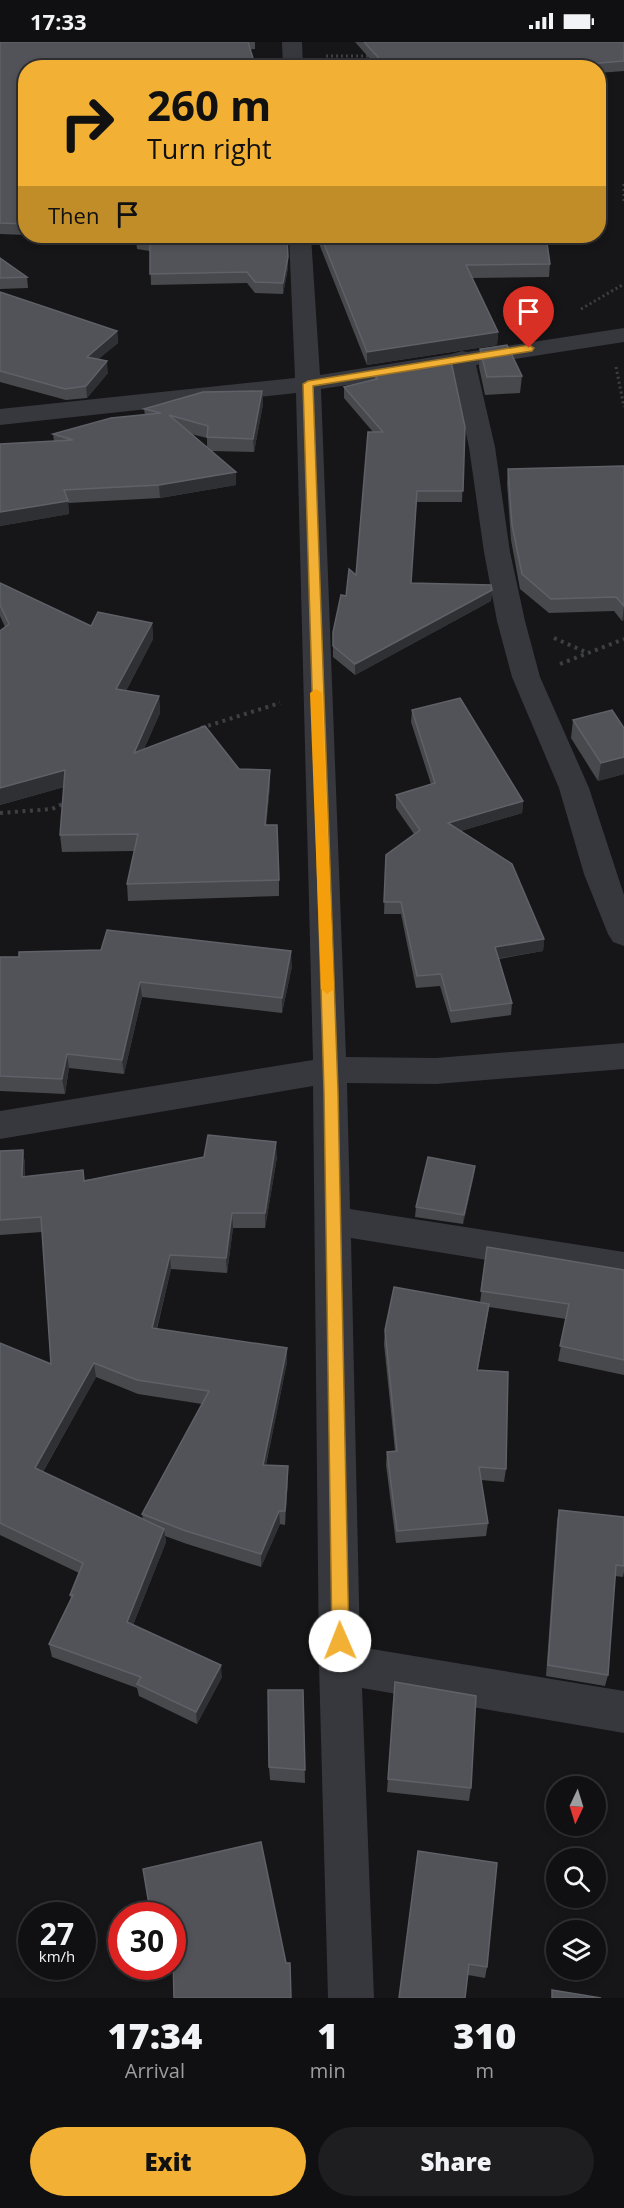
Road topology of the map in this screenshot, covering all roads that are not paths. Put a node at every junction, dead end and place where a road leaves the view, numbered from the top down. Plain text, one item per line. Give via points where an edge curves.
1 (300, 243) edge
2 (624, 335) edge
3 (462, 358) junction
4 (308, 384) junction
5 (0, 417) edge
6 (624, 934) edge
7 (624, 1056) edge
8 (330, 1070) junction
9 (0, 1125) edge
10 (334, 1221) junction
11 (624, 1267) edge
12 (340, 1664) junction
13 (624, 1712) edge
14 (351, 1998) edge

1 - 4 street
2 - 3 street
3 - 4 street
3 - 6 street via 482,447 499,564 526,677 570,777 600,874
4 - 5 street
4 - 8 street
7 - 8 street via 436,1071
8 - 9 street
8 - 10 street
10 - 11 street
10 - 12 street
12 - 13 street
12 - 14 street

